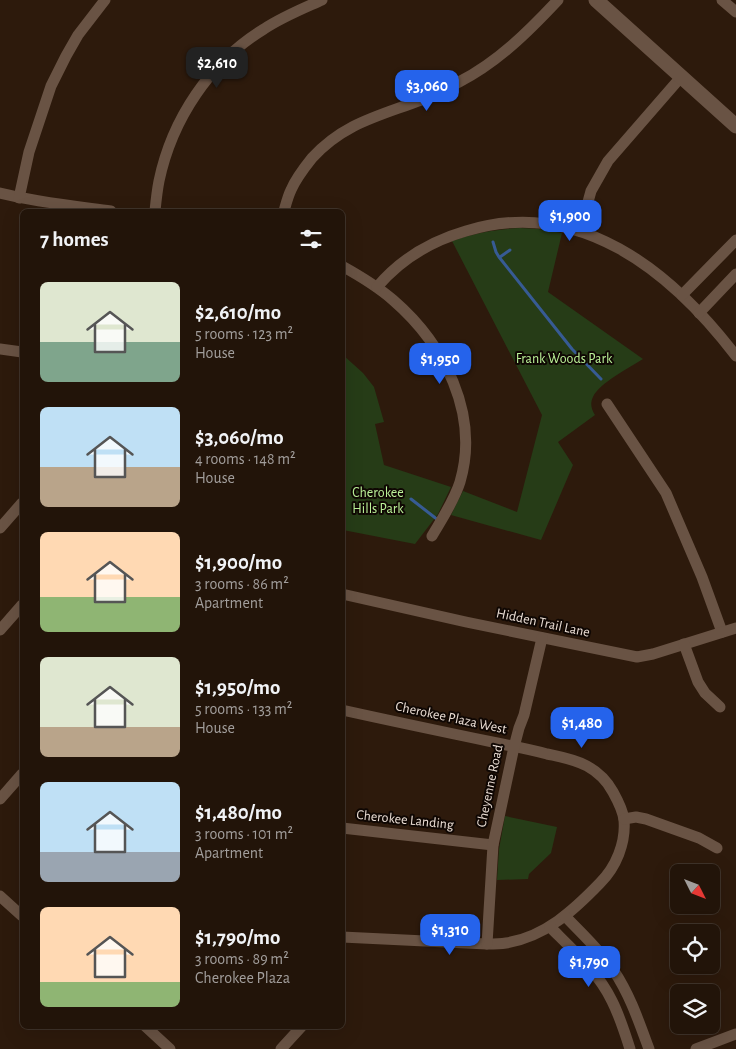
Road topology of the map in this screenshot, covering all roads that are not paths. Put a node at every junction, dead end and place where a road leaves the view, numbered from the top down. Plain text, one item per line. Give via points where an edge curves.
1 (105, 0) edge
2 (322, 0) edge
3 (558, 0) edge
4 (596, 0) edge
5 (722, 0) edge
6 (736, 12) edge
7 (681, 77) junction
8 (736, 126) edge
9 (0, 193) edge
10 (19, 198) junction
11 (97, 209) edge
12 (155, 209) edge
13 (285, 209) edge
14 (580, 231) junction
15 (736, 240) edge
16 (345, 268) edge
17 (736, 274) edge
18 (377, 287) junction
19 (682, 295) junction
20 (699, 313) junction
21 (0, 349) edge
22 (20, 352) edge
23 (736, 356) edge
24 (607, 404) dead end
25 (20, 505) edge
26 (0, 528) edge
27 (432, 536) dead end
28 (345, 595) edge
29 (20, 607) edge
30 (736, 628) edge
31 (0, 630) edge
32 (722, 632) junction
33 (542, 638) junction
34 (684, 644) junction
35 (720, 707) dead end
36 (345, 711) edge
37 (514, 746) junction
38 (20, 776) edge
39 (0, 799) edge
40 (624, 819) junction
41 (345, 828) edge
42 (493, 845) junction
43 (717, 848) dead end
44 (0, 896) edge
45 (20, 914) edge
46 (565, 916) junction
47 (550, 927) junction
48 (345, 937) edge
49 (487, 944) junction
50 (148, 1029) edge
51 (299, 1029) edge
52 (736, 1034) edge
53 (170, 1049) edge
54 (281, 1049) edge
55 (630, 1049) edge
56 (649, 1049) edge
57 (696, 1049) edge

1 - 10 street via 78,35 51,86 29,152
2 - 12 street via 265,28 244,43 197,92 172,139 159,182
3 - 13 street via 515,43 460,82 337,135 299,174
4 - 7 main road
5 - 6 street
7 - 8 main road
7 - 14 street via 608,161 591,192
9 - 10 street
10 - 11 street
14 - 18 street via 530,222 472,228 426,247 401,264
14 - 19 street via 627,253
15 - 19 street
16 - 18 street
17 - 20 street
18 - 27 street via 418,325 438,354 456,390 465,426 465,456 459,483
19 - 20 street
20 - 23 street
21 - 22 street
24 - 32 street via 666,493
25 - 26 street
28 - 33 street, Hidden Trail Lane
29 - 31 street
30 - 32 street, Hidden Trail Lane
32 - 34 street, Hidden Trail Lane
33 - 34 street, Hidden Trail Lane via 637,657
33 - 37 street, Cheyenne Road
34 - 35 street via 698,682
36 - 37 street, Cherokee Plaza West
37 - 40 street, Cherokee Plaza West via 569,758 588,767 610,786
37 - 42 street, Cheyenne Road
38 - 39 street
40 - 43 street via 646,819
40 - 46 street, Cherokee Plaza West via 621,847 611,869
41 - 42 street, Cherokee Landing
42 - 49 street, Cheyenne Road
44 - 45 street
46 - 47 street, Cherokee Plaza West
46 - 56 street via 613,969 630,999
47 - 49 street, Cherokee Plaza West via 507,943
47 - 55 street via 600,981 612,1001
48 - 49 street, Cherokee Plaza West
50 - 53 street
51 - 54 street
52 - 57 street

